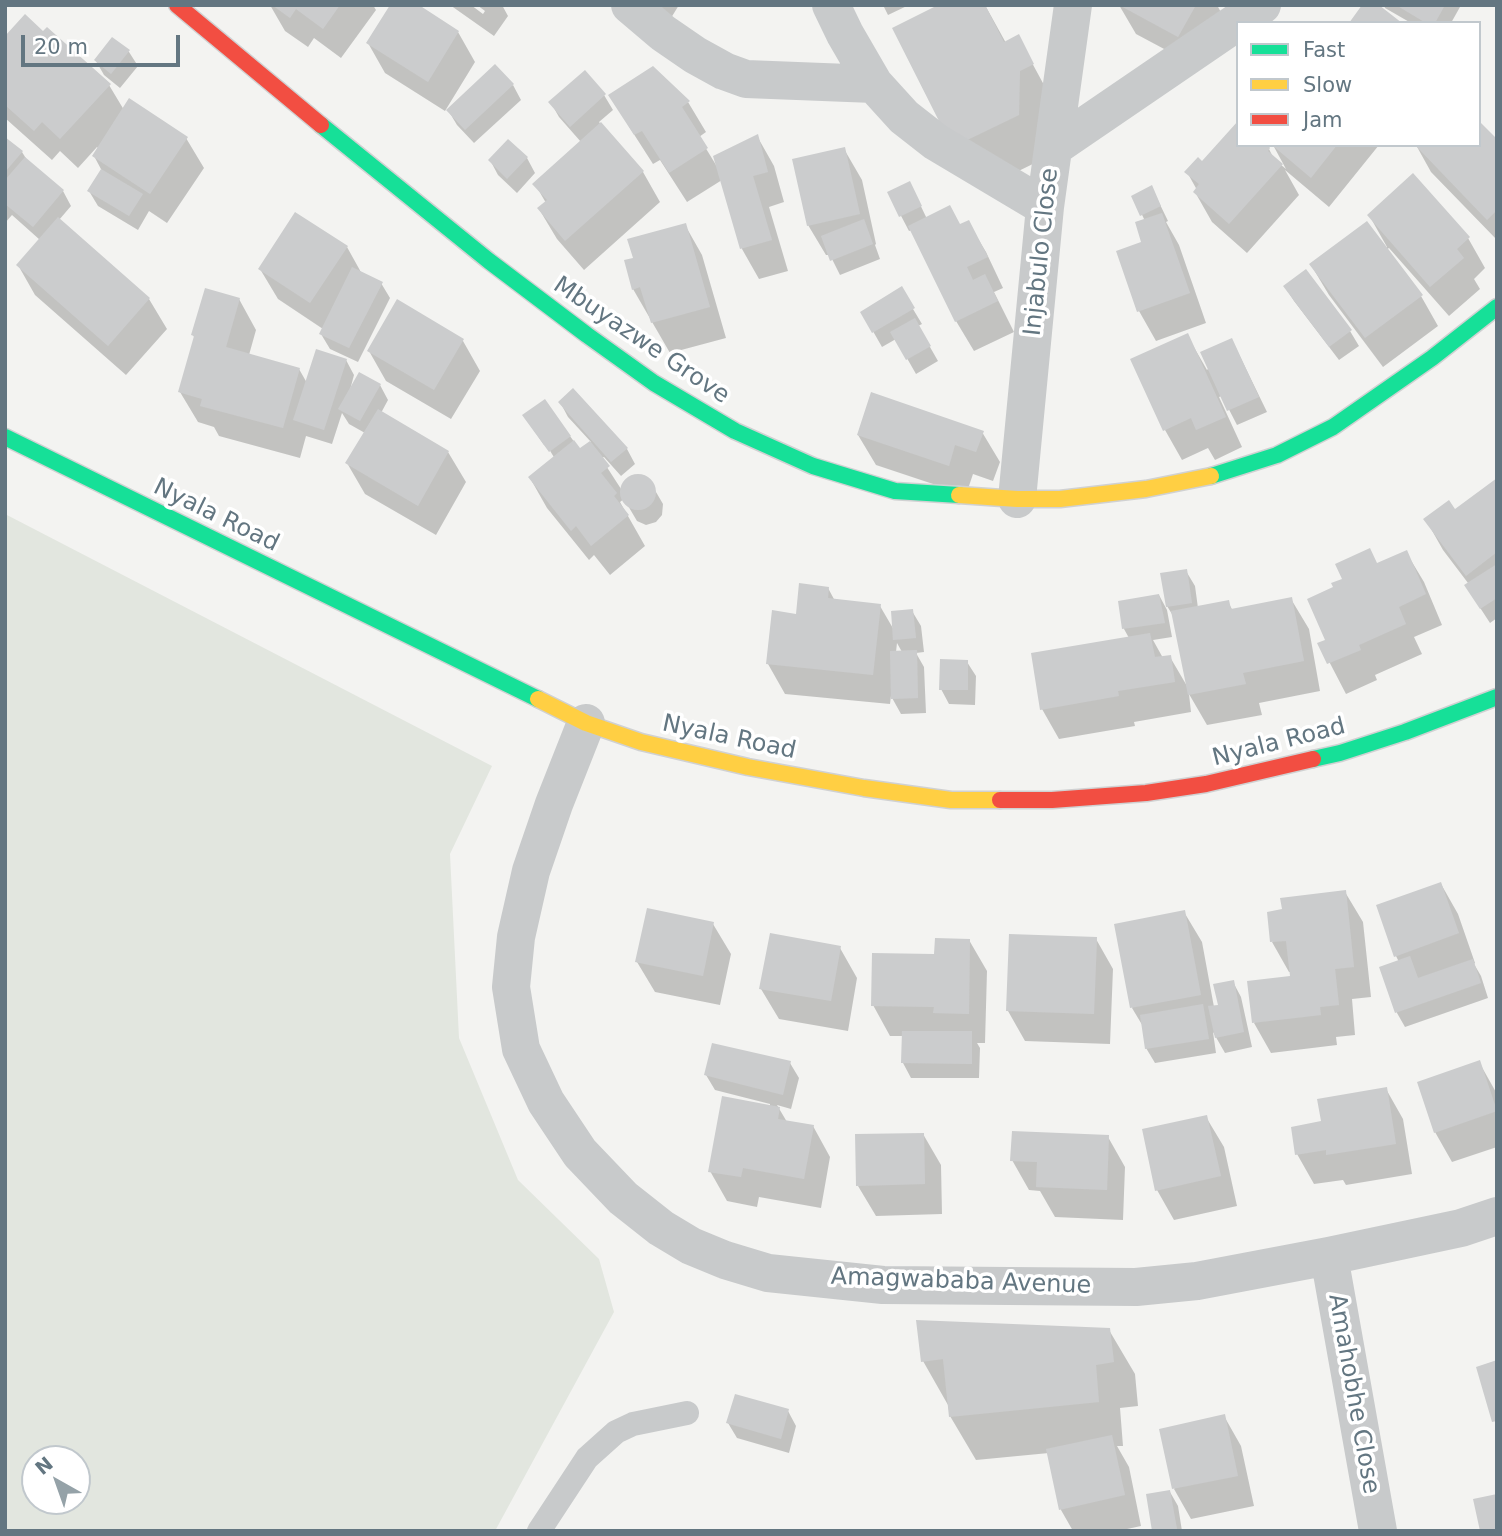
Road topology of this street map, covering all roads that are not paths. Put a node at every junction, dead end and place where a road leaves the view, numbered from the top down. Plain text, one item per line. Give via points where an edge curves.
1 (177, 5) edge
2 (630, 5) edge
3 (831, 5) edge
4 (1073, 5) edge
5 (1262, 5) edge
6 (1239, 21) edge
7 (1236, 23) edge
8 (874, 84) junction
9 (1054, 147) junction
10 (1045, 207) junction
11 (1497, 307) edge
12 (5, 437) edge
13 (1017, 499) junction
14 (1497, 696) edge
15 (586, 723) junction
16 (1497, 1216) edge
17 (1329, 1256) junction
18 (687, 1413) dead end
19 (539, 1531) edge
20 (1378, 1531) edge

1 - 13 street, Mbuyazwe Grove via 489,261 654,383 735,431 813,466 895,491
2 - 8 street via 695,55 746,79
3 - 8 street
4 - 9 street, Injabulo Close
5 - 6 street
7 - 9 street
8 - 10 street via 904,117 936,142
9 - 10 street, Injabulo Close
10 - 13 street, Injabulo Close
11 - 13 street, Mbuyazwe Grove via 1333,427 1277,455 1220,474 1146,489
12 - 15 street, Nyala Road
14 - 15 street, Nyala Road via 1405,732 1260,772 1146,793 1052,800 951,800 864,788 641,742
15 - 17 street, Amagwababa Avenue via 531,871 516,937 511,987 521,1049 546,1102 579,1153 623,1198 661,1228 691,1246 768,1273 884,1285 1136,1287 1197,1281
16 - 17 street, Amagwababa Avenue
17 - 20 street, Amahobhe Close
18 - 19 lane via 616,1432 587,1458

